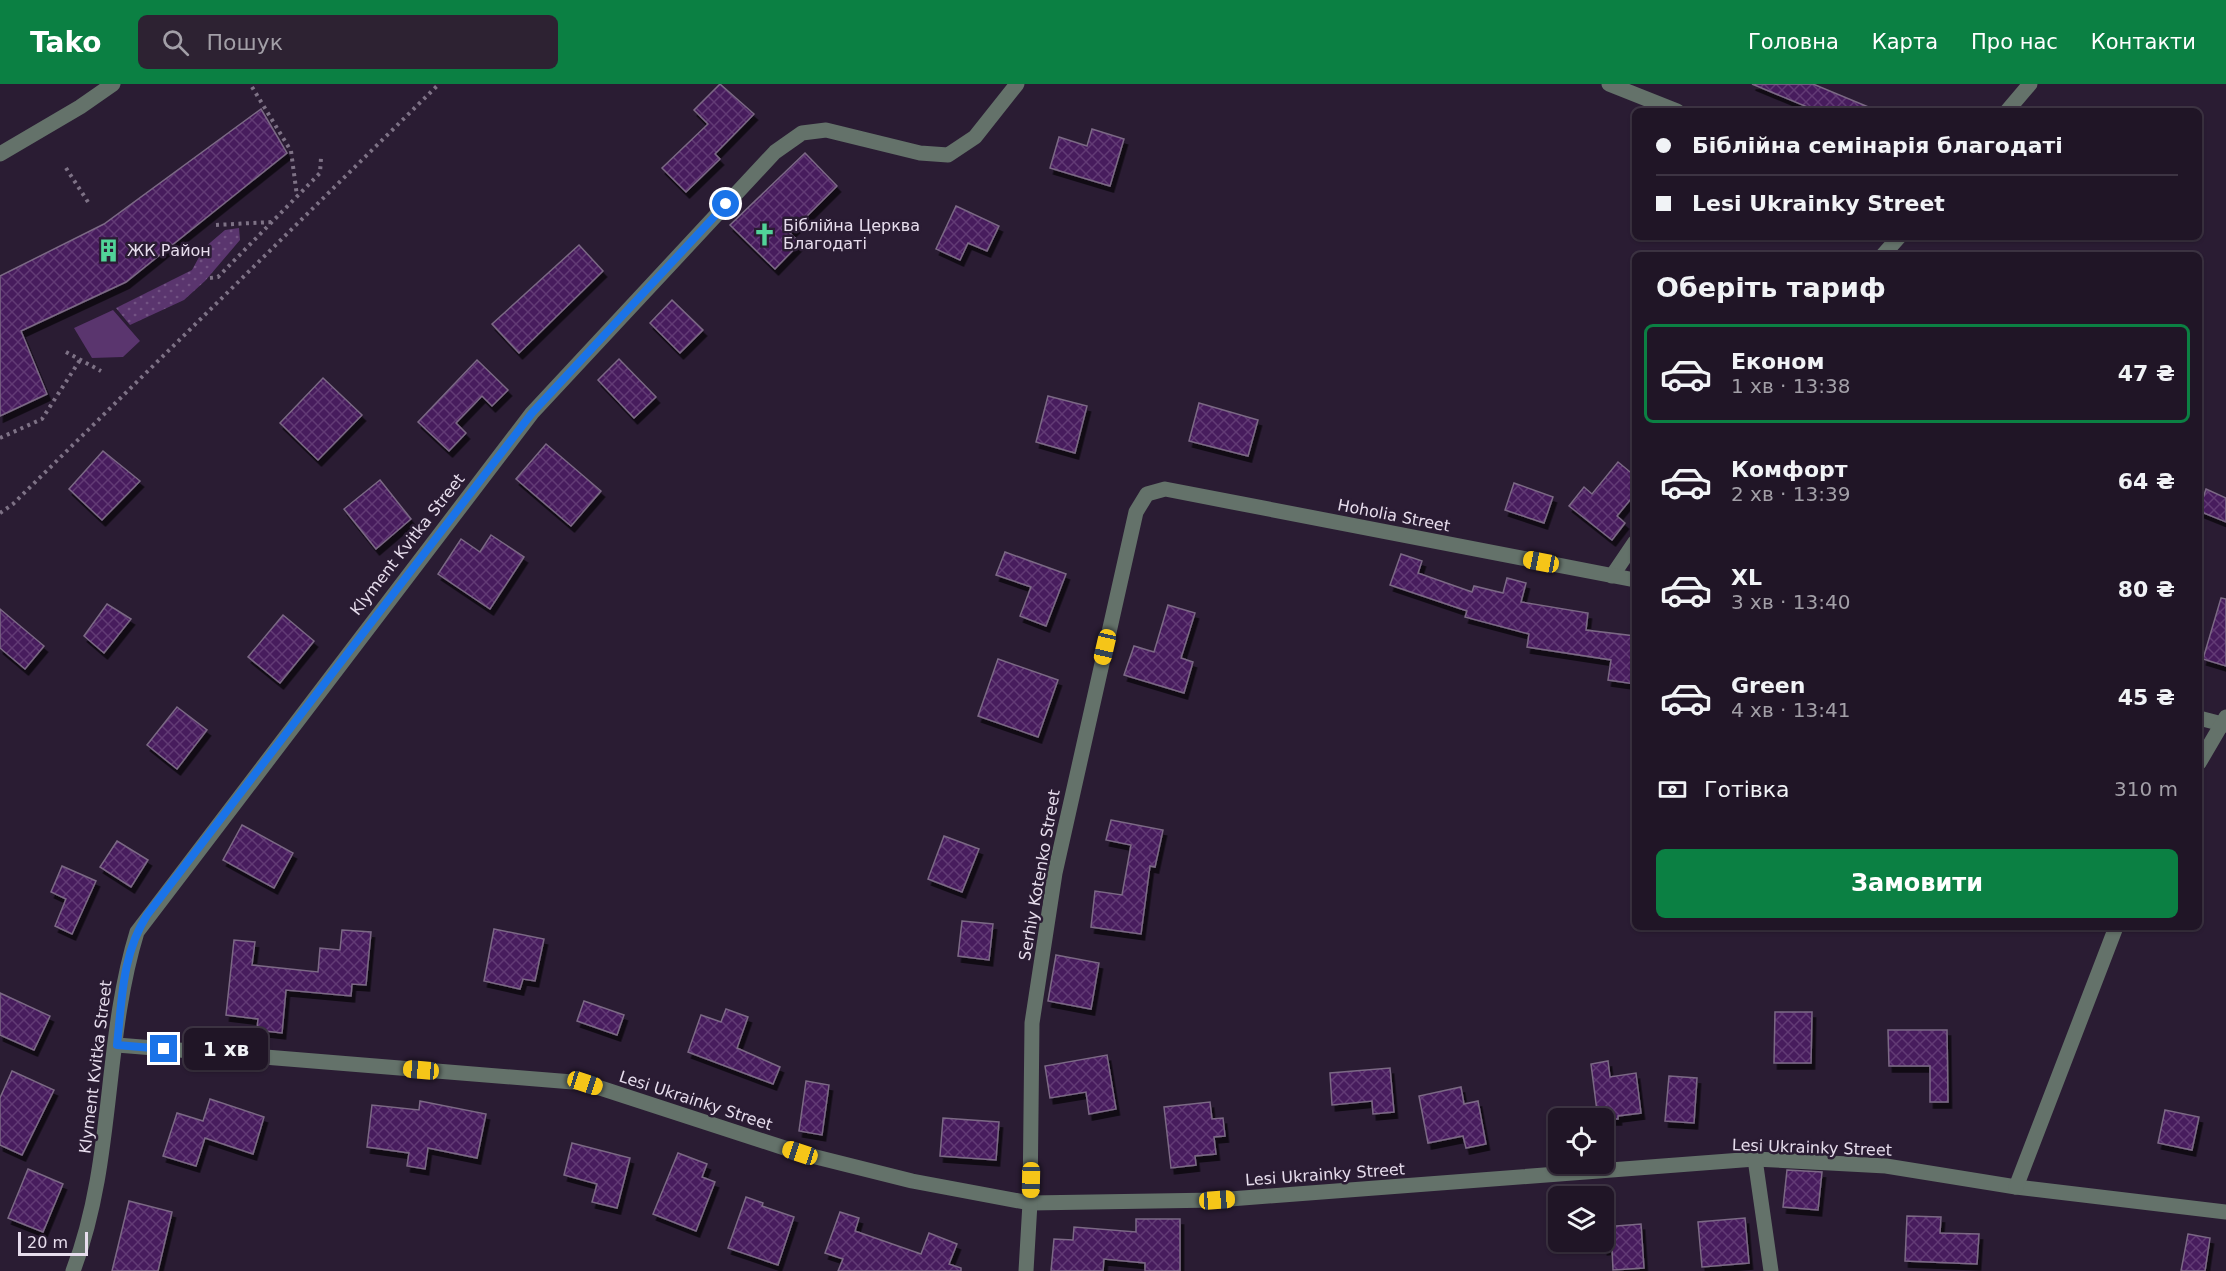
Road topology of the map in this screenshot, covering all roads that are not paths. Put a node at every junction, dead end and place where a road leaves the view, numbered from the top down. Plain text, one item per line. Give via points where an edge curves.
1 (114, 84) edge
2 (1017, 84) edge
3 (1609, 84) edge
4 (2030, 84) edge
5 (1669, 108) edge
6 (2010, 108) edge
7 (0, 154) edge
8 (1896, 240) edge
9 (1886, 252) edge
10 (1147, 494) joint
11 (1632, 546) edge
12 (1612, 576) junction
13 (1632, 579) edge
14 (2202, 718) edge
15 (2225, 722) edge
16 (2202, 758) edge
17 (2115, 930) edge
18 (117, 1045) junction
19 (1755, 1159) junction
20 (2016, 1187) junction
21 (1030, 1203) junction
22 (2226, 1212) edge
23 (73, 1271) edge
24 (1026, 1271) edge
25 (1771, 1271) edge

1 - 7 street
2 - 18 street, Klyment Kvitka Street via 975,137 948,155 920,153 826,130 802,133 775,152 532,413 147,915 137,932 124,973
3 - 5 street
4 - 6 street
8 - 9 street
10 - 12 street, Hoholia Street via 1166,489
10 - 21 street, Serhiy Kotenko Street via 1136,512 1055,873 1032,1023
11 - 12 street
12 - 13 street, Hoholia Street
14 - 15 street
15 - 16 street
17 - 20 street
18 - 21 street, Lesi Ukrainky Street via 585,1083 800,1153 912,1181
18 - 23 street, Klyment Kvitka Street via 97,1195
19 - 20 street, Lesi Ukrainky Street via 1886,1166
19 - 21 street, Lesi Ukrainky Street via 1217,1200
19 - 25 street
20 - 22 street, Lesi Ukrainky Street
21 - 24 street, Serhiy Kotenko Street

